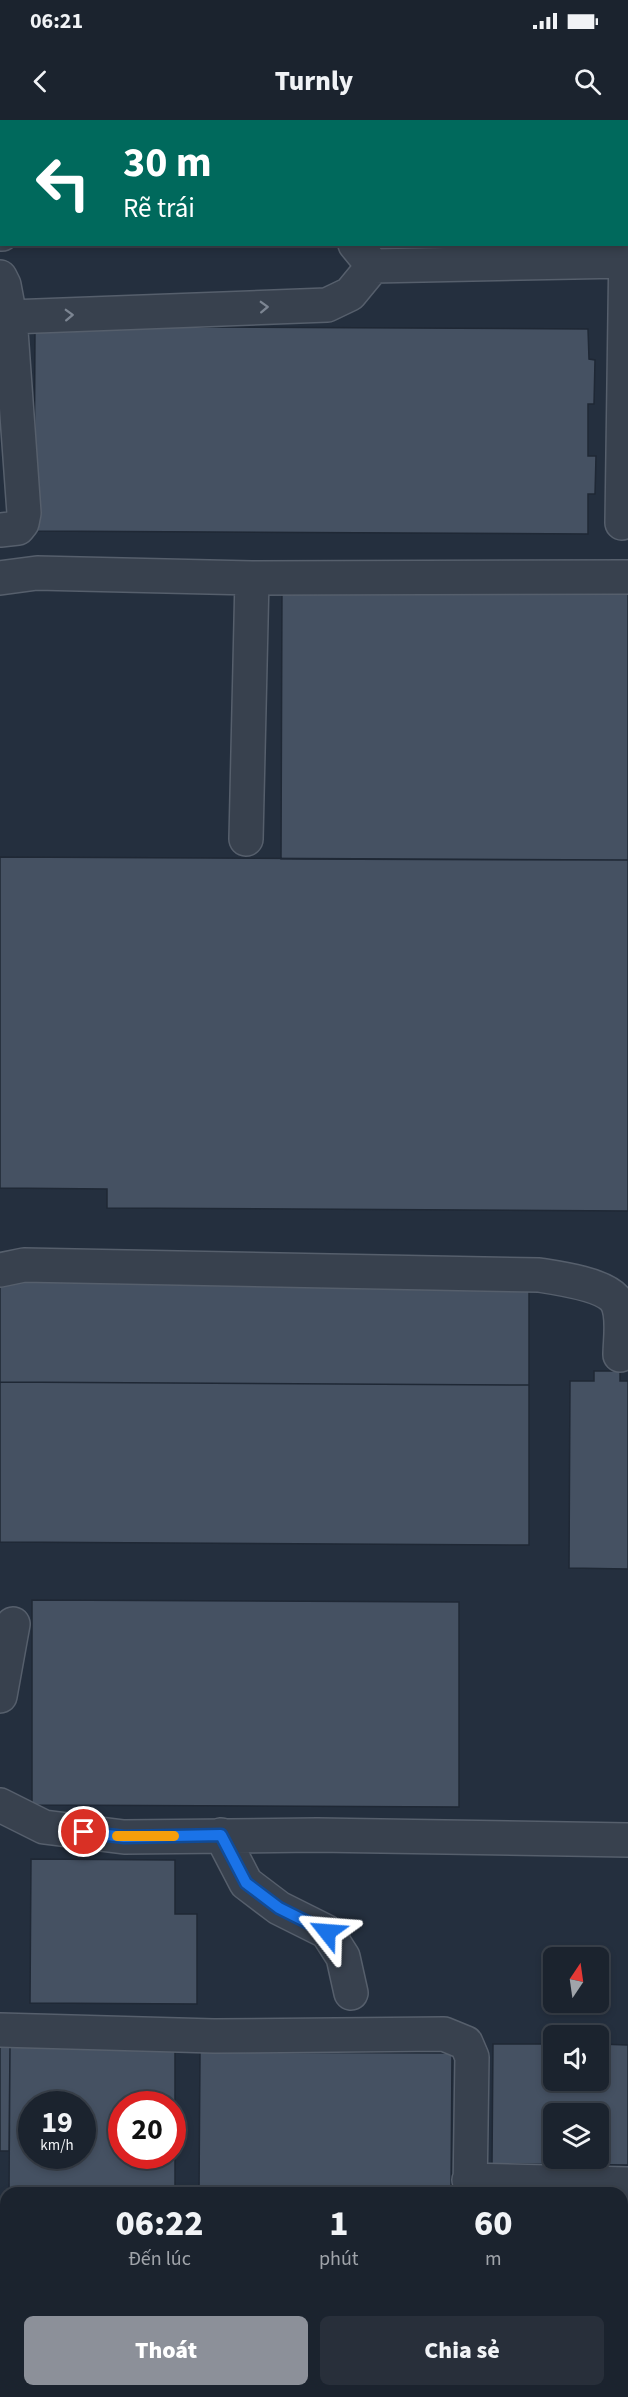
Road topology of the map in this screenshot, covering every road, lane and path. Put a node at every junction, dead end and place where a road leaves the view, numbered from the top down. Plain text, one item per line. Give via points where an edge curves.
1 (626, 253) edge
2 (364, 255) edge
3 (0, 277) edge
4 (10, 317) junction
5 (622, 523) dead end
6 (0, 530) edge
7 (628, 577) edge
8 (0, 578) edge
9 (252, 578) junction
10 (246, 839) dead end
11 (0, 1270) edge
12 (620, 1355) dead end
13 (13, 1624) dead end
14 (0, 1696) edge
15 (0, 1804) edge
16 (221, 1835) junction
17 (628, 1840) edge
18 (351, 1993) dead end
19 (0, 2030) edge
20 (628, 2184) edge
21 (470, 2186) edge

1 - 2 lane
1 - 5 lane
4 -> 2 lane via 327,305 350,294
3 - 4 lane
4 - 6 lane via 24,513 18,528
7 - 9 lane
8 - 9 lane via 37,573
9 - 10 lane
11 - 12 lane via 24,1265 539,1275 603,1291 615,1300 621,1315
13 - 14 lane
15 - 16 lane via 44,1827 124,1837
16 - 17 lane
16 - 18 lane via 246,1883 279,1908 327,1932 343,1957
19 - 21 lane via 214,2036 444,2034 466,2043 472,2058
20 - 21 lane

